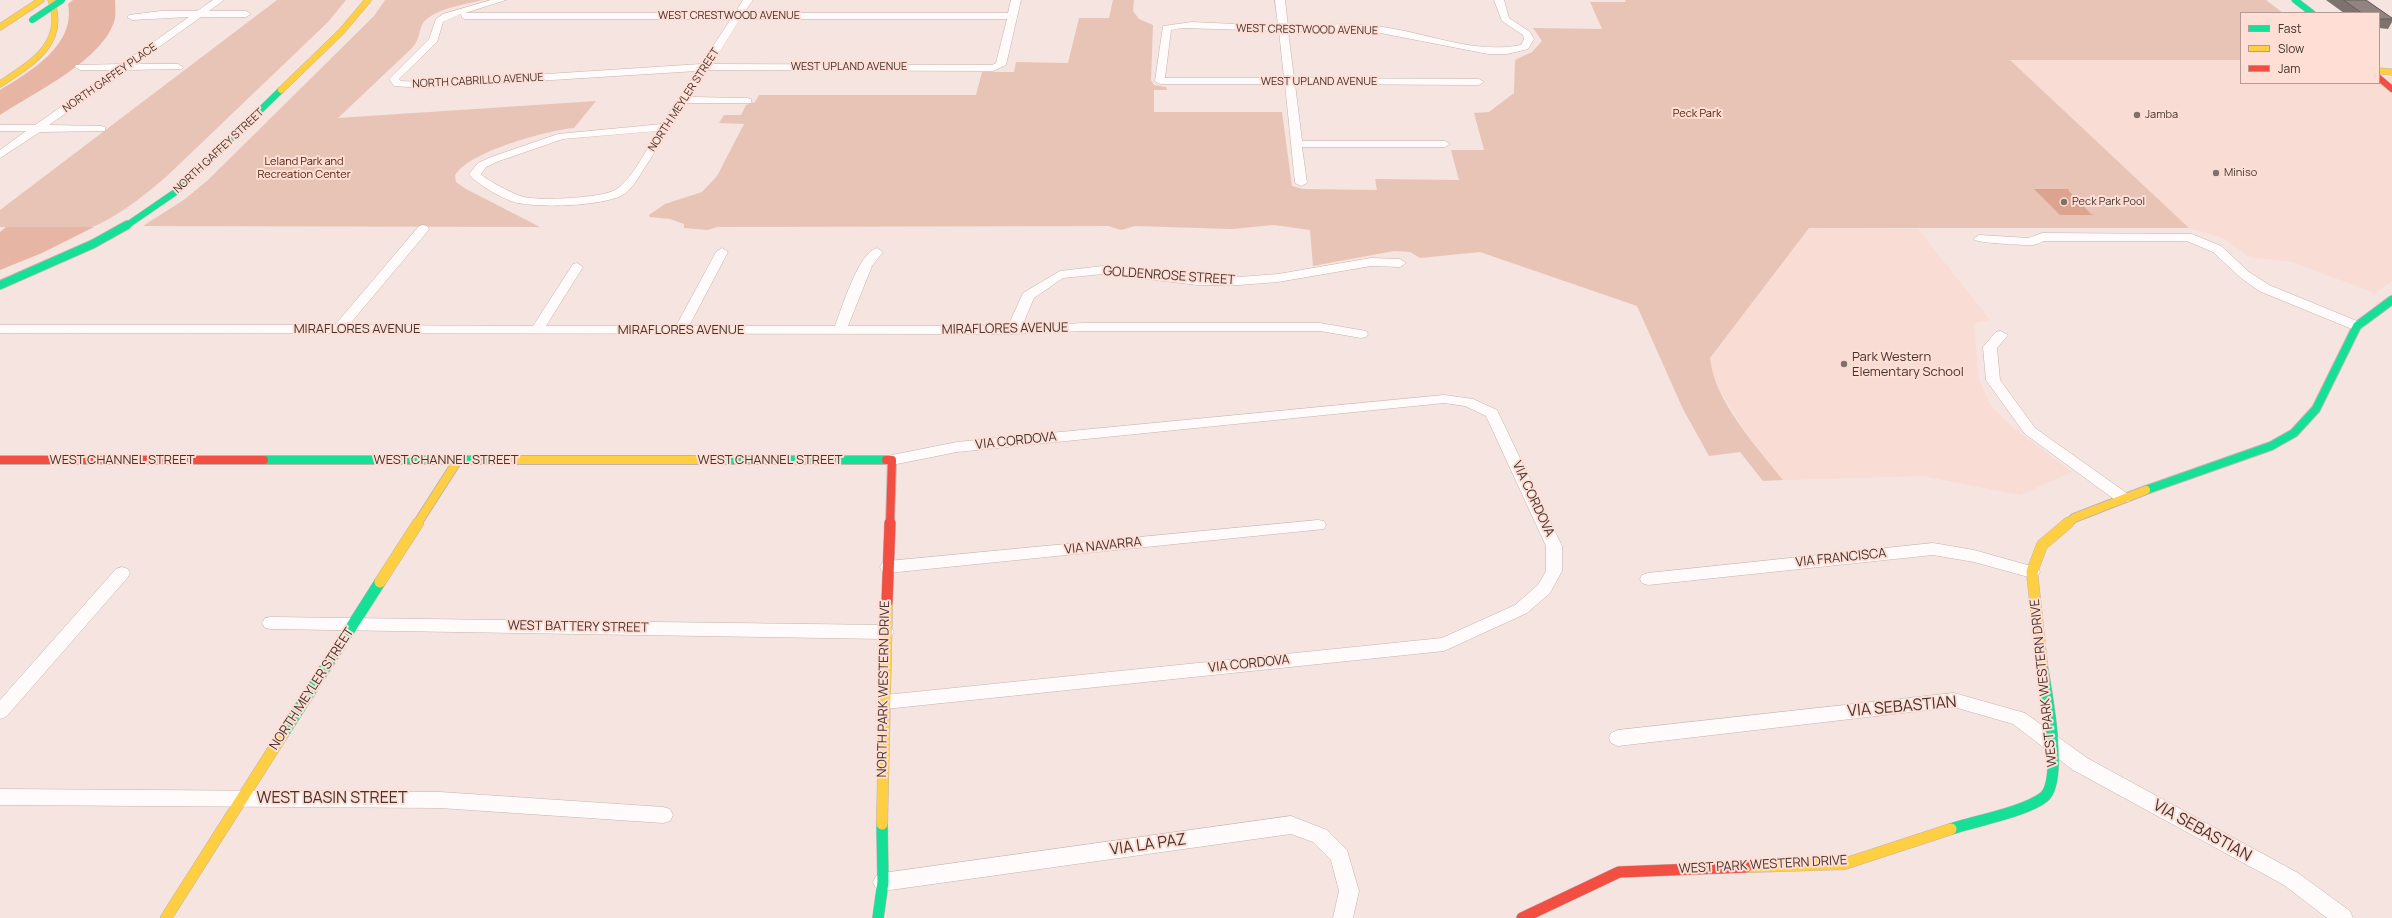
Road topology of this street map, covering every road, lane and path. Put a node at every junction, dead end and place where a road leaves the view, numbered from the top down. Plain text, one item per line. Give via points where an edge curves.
1 (42, 0) edge
2 (51, 0) edge
3 (62, 0) edge
4 (219, 0) edge
5 (368, 0) edge
6 (501, 0) edge
7 (748, 0) edge
8 (1016, 0) edge
9 (1280, 0) edge
10 (1499, 0) edge
11 (2295, 0) edge
12 (2311, 12) edge
13 (246, 14) dead end
14 (199, 15) junction
15 (446, 16) junction
16 (738, 16) junction
17 (1012, 16) junction
18 (132, 17) dead end
19 (29, 22) dead end
20 (0, 27) edge
21 (1284, 29) junction
22 (2380, 65) edge
23 (80, 67) dead end
24 (126, 67) junction
25 (178, 67) dead end
26 (706, 67) junction
27 (2388, 72) edge
28 (2380, 79) edge
29 (1160, 81) joint
30 (1290, 82) junction
31 (1479, 82) dead end
32 (0, 84) edge
33 (2392, 89) edge
34 (684, 100) junction
35 (747, 101) dead end
36 (667, 127) junction
37 (0, 128) edge
38 (38, 128) junction
39 (101, 129) dead end
40 (1297, 144) junction
41 (1445, 144) dead end
42 (0, 155) edge
43 (1302, 183) dead end
44 (423, 229) dead end
45 (1979, 239) dead end
46 (722, 252) dead end
47 (877, 252) dead end
48 (1400, 264) dead end
49 (577, 266) dead end
50 (0, 285) edge
51 (2392, 300) edge
52 (2356, 326) junction
53 (0, 329) edge
54 (339, 329) junction
55 (537, 329) junction
56 (680, 330) junction
57 (840, 330) junction
58 (1013, 330) junction
59 (1361, 334) dead end
60 (2001, 335) dead end
61 (458, 460) junction
62 (892, 460) junction
63 (1, 461) edge
64 (2123, 498) junction
65 (1318, 525) dead end
66 (888, 567) junction
67 (2032, 572) junction
68 (122, 573) dead end
69 (1648, 579) dead end
70 (271, 623) dead end
71 (354, 623) junction
72 (885, 632) junction
73 (885, 702) junction
74 (0, 712) edge
75 (1618, 738) dead end
76 (2052, 744) junction
77 (0, 797) edge
78 (242, 799) junction
79 (663, 815) dead end
80 (883, 882) junction
81 (166, 918) edge
82 (878, 918) edge
83 (1343, 918) edge
84 (1522, 918) edge
85 (2343, 918) edge

1 - 20 main road
2 - 32 main road via 57,8 59,18 52,39 32,60
3 - 19 main road, bridge
4 - 14 street, NORTH GAFFEY PLACE
5 - 50 main road, NORTH GAFFEY STREET via 342,32 177,191 141,217 93,244
6 - 15 street
7 - 16 street, NORTH MEYLER STREET
8 - 17 street
9 - 21 street
10 - 21 street, WEST CRESTWOOD AVENUE via 1505,19 1527,34 1529,39 1525,47 1498,52 1370,28
11 - 12 main road
13 - 14 street
14 - 18 street via 162,14
14 - 24 street, NORTH GAFFEY PLACE
15 - 16 street, WEST CRESTWOOD AVENUE
15 - 26 street, NORTH CABRILLO AVENUE via 439,21 434,40 394,79 398,84 423,85
16 - 17 street, WEST CRESTWOOD AVENUE
16 - 26 street, NORTH MEYLER STREET
17 - 26 street, WEST UPLAND AVENUE via 1001,65 993,68
21 - 29 street, WEST CRESTWOOD AVENUE via 1180,25 1166,28
21 - 30 street
22 - 27 main road
23 - 24 street
24 - 25 street
24 - 38 street, NORTH GAFFEY PLACE
26 - 34 street, NORTH MEYLER STREET
28 - 33 main road
29 - 30 street, WEST UPLAND AVENUE
30 - 31 street, WEST UPLAND AVENUE
30 - 40 street
34 - 35 street
34 - 36 street, NORTH MEYLER STREET
36 - 36 street, NORTH MEYLER STREET via 629,184 613,195 601,198 527,203 479,180 475,174 482,165 568,135
37 - 38 street
38 - 39 street
38 - 42 street, NORTH GAFFEY PLACE
40 - 41 street
40 - 43 street
44 - 54 street
45 - 52 street via 2030,242 2042,237 2188,237 2217,249 2245,275 2264,288
46 - 56 street
47 - 57 street via 866,265
48 - 58 street, GOLDENROSE STREET via 1371,262 1278,278 1239,281 1198,280 1103,270 1060,275 1028,296
49 - 55 street
51 - 52 main road, WEST PARK WESTERN DRIVE
52 - 64 main road, WEST PARK WESTERN DRIVE via 2316,409 2294,433 2271,446 2235,460
53 - 54 street, MIRAFLORES AVENUE
54 - 55 street, MIRAFLORES AVENUE
55 - 56 street, MIRAFLORES AVENUE
56 - 57 street, MIRAFLORES AVENUE
57 - 58 street, MIRAFLORES AVENUE
58 - 59 street, MIRAFLORES AVENUE via 1084,327 1320,327
60 - 64 street via 1990,347 1993,380 2030,431
61 - 62 main road, WEST CHANNEL STREET
61 - 63 main road, WEST CHANNEL STREET
61 - 71 main road, NORTH MEYLER STREET
62 - 66 main road, NORTH PARK WESTERN DRIVE
62 - 73 street, VIA CORDOVA via 973,445 1444,399 1468,402 1492,413 1554,546 1554,571 1544,590 1521,609 1444,644
64 - 67 main road, WEST PARK WESTERN DRIVE via 2074,518 2055,532 2042,545
65 - 66 street, VIA NAVARRA
66 - 72 main road, NORTH PARK WESTERN DRIVE
67 - 69 street, VIA FRANCISCA via 1933,548
67 - 76 main road, WEST PARK WESTERN DRIVE
68 - 74 street
70 - 71 street, WEST BATTERY STREET
71 - 72 street, WEST BATTERY STREET
71 - 78 main road, NORTH MEYLER STREET
72 - 73 main road, NORTH PARK WESTERN DRIVE
73 - 80 main road, NORTH PARK WESTERN DRIVE via 881,801
75 - 76 street, VIA SEBASTIAN via 1954,700 2019,718
76 - 84 main road, WEST PARK WESTERN DRIVE via 2053,784 2045,796 2012,809 1844,864 1619,872
76 - 85 street, VIA SEBASTIAN via 2080,764 2291,880
77 - 78 street, WEST BASIN STREET
78 - 79 street, WEST BASIN STREET via 440,800
78 - 81 main road, NORTH MEYLER STREET
80 - 82 main road, NORTH PARK WESTERN DRIVE
80 - 83 street, VIA LA PAZ via 1291,825 1320,836 1340,856 1349,891

